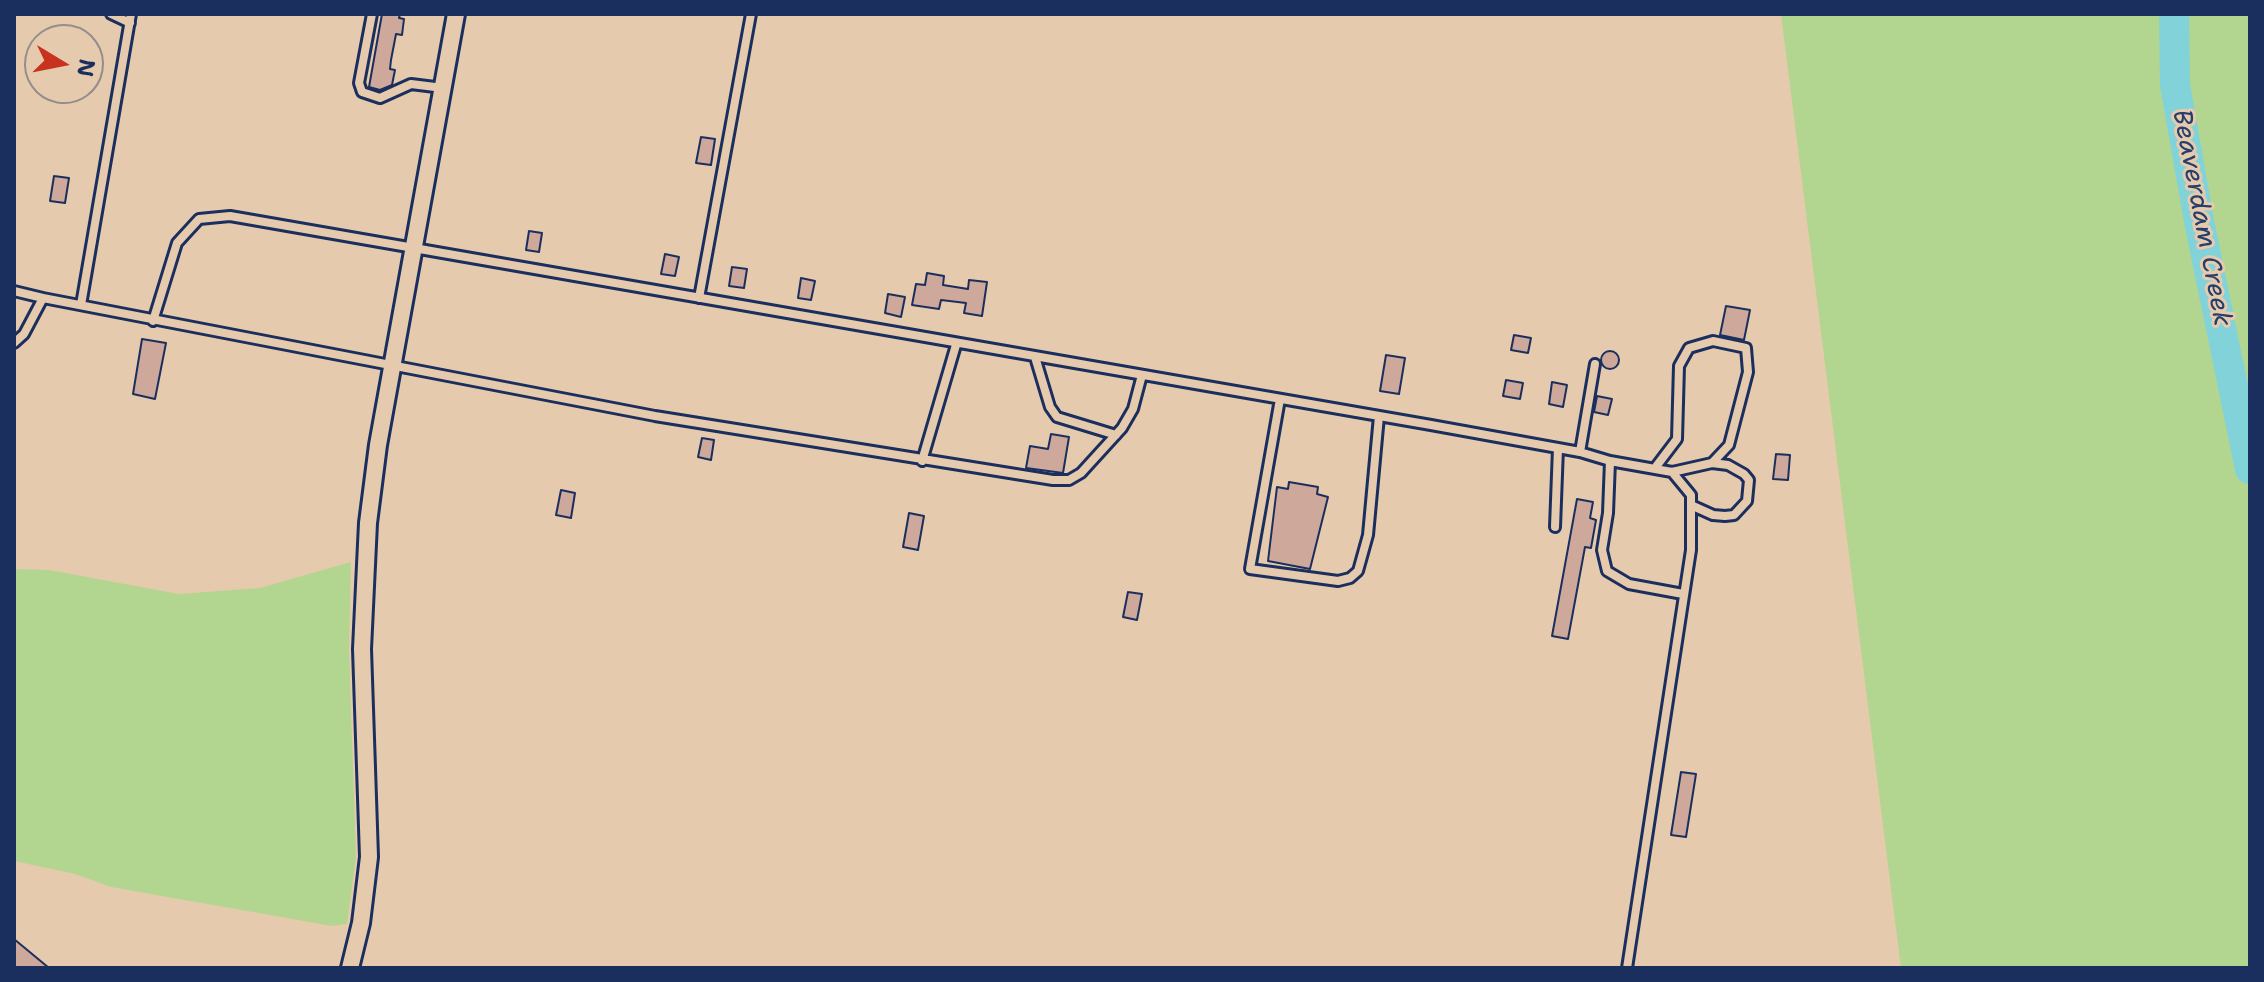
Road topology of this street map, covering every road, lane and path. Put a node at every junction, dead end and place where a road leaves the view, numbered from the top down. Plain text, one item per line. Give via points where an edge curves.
1 (111, 14) edge
2 (372, 14) edge
3 (456, 14) edge
4 (751, 14) edge
5 (130, 19) edge
6 (443, 88) junction
7 (414, 250) junction
8 (14, 291) edge
9 (43, 298) junction
10 (699, 298) junction
11 (81, 305) junction
12 (153, 321) junction
13 (14, 343) edge
14 (956, 345) junction
15 (1035, 357) junction
16 (393, 364) junction
17 (1595, 364) dead end
18 (1142, 375) junction
19 (1280, 399) junction
20 (1379, 416) junction
21 (1116, 435) junction
22 (1558, 448) junction
23 (1580, 452) junction
24 (922, 461) junction
25 (1610, 461) junction
26 (1712, 463) junction
27 (1655, 468) junction
28 (1672, 472) junction
29 (1693, 506) junction
30 (1555, 527) dead end
31 (1683, 594) junction
32 (350, 968) edge
33 (1627, 968) edge

1 - 5 lane
2 - 6 lane via 359,83 362,92 380,98 411,84
3 - 6 street
4 - 10 lane
5 - 11 lane
6 - 7 street
7 - 10 lane
7 - 12 lane via 274,222 230,216 199,219 177,243
7 - 16 street
8 - 9 lane
9 - 11 lane
9 - 13 lane
10 - 14 lane
11 - 12 lane
12 - 16 lane
14 - 15 lane
14 - 24 lane
15 - 18 lane
15 - 21 lane via 1057,417
16 - 24 lane
16 - 32 street via 365,561 362,649 369,857
17 - 23 lane
18 - 19 lane
18 - 21 lane via 1133,409
19 - 20 lane
19 - 20 lane via 1250,569 1338,581 1358,571 1368,535
20 - 22 lane
21 - 24 lane via 1069,480
22 - 23 lane
22 - 30 lane
23 - 25 lane
25 - 27 lane
25 - 31 lane via 1602,550 1607,571 1629,584
26 - 27 lane via 1729,445 1748,372 1746,348 1713,341 1689,348 1679,366 1677,439
26 - 28 lane
26 - 29 lane via 1744,474 1749,480 1747,501 1734,515 1725,516
27 - 28 lane
28 - 29 lane via 1691,495
29 - 31 lane
31 - 33 lane

